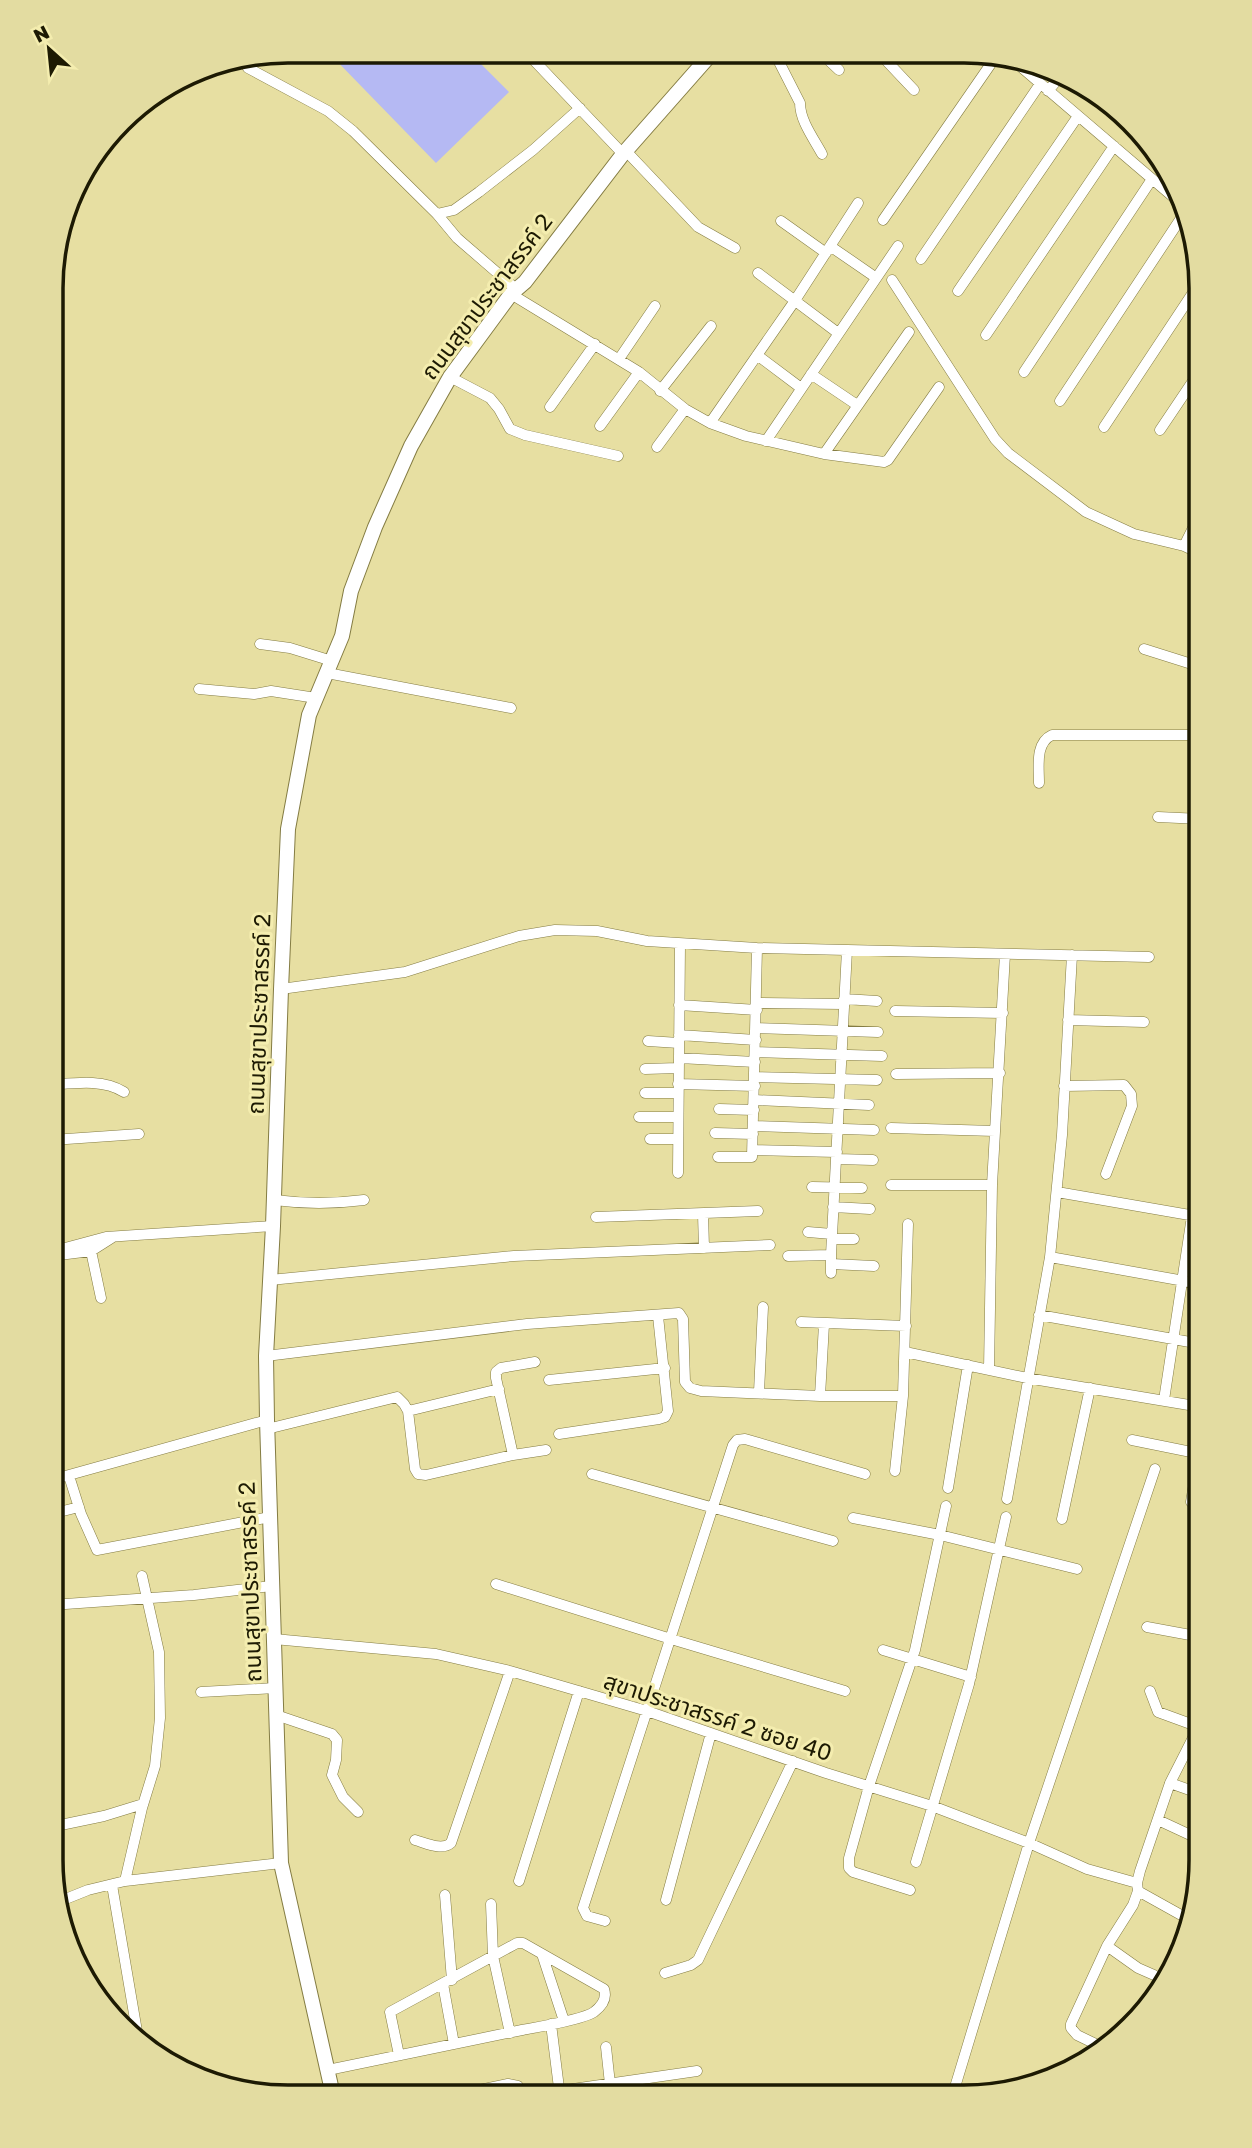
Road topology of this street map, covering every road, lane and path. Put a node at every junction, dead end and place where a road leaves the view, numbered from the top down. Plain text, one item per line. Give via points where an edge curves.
1 (537, 63) edge
2 (703, 63) edge
3 (780, 63) edge
4 (832, 63) edge
5 (888, 63) edge
6 (990, 65) edge
7 (248, 67) edge
8 (839, 70) dead end
9 (1027, 72) edge
10 (1053, 82) edge
11 (1044, 87) junction
12 (914, 90) dead end
13 (580, 108) junction
14 (1078, 116) junction
15 (1114, 146) junction
16 (624, 152) junction
17 (822, 154) dead end
18 (1152, 178) junction
19 (1167, 191) edge
20 (858, 203) dead end
21 (437, 214) junction
22 (883, 220) dead end
23 (1178, 220) edge
24 (781, 221) dead end
25 (898, 246) dead end
26 (735, 248) dead end
27 (828, 250) junction
28 (921, 258) dead end
29 (758, 273) dead end
30 (876, 277) junction
31 (892, 280) dead end
32 (958, 291) dead end
33 (513, 292) junction
34 (1189, 299) edge
35 (794, 302) junction
36 (654, 306) dead end
37 (711, 326) dead end
38 (909, 332) dead end
39 (838, 333) junction
40 (986, 335) dead end
41 (595, 344) junction
42 (757, 355) junction
43 (619, 359) junction
44 (639, 372) junction
45 (1024, 372) dead end
46 (811, 374) junction
47 (450, 377) junction
48 (939, 387) dead end
49 (1189, 387) edge
50 (801, 388) junction
51 (660, 391) junction
52 (1060, 401) dead end
53 (857, 405) junction
54 (551, 407) dead end
55 (685, 409) junction
56 (710, 423) junction
57 (600, 426) dead end
58 (1104, 427) dead end
59 (1160, 430) dead end
60 (766, 441) junction
61 (657, 447) dead end
62 (824, 454) junction
63 (618, 456) dead end
64 (1189, 536) edge
65 (1184, 546) junction
66 (1189, 548) edge
67 (260, 644) dead end
68 (1144, 649) dead end
69 (1189, 663) edge
70 (329, 667) junction
71 (199, 689) dead end
72 (316, 698) junction
73 (511, 708) dead end
74 (1189, 734) edge
75 (1039, 783) dead end
76 (1158, 817) dead end
77 (1189, 818) edge
78 (680, 944) junction
79 (757, 948) junction
80 (846, 950) junction
81 (1005, 954) junction
82 (1072, 956) junction
83 (1149, 957) dead end
84 (281, 989) junction
85 (877, 1001) dead end
86 (843, 1002) junction
87 (679, 1005) junction
88 (757, 1007) junction
89 (895, 1011) dead end
90 (1003, 1013) junction
91 (1068, 1020) junction
92 (1144, 1021) dead end
93 (843, 1031) junction
94 (878, 1032) dead end
95 (756, 1034) junction
96 (679, 1039) junction
97 (648, 1041) dead end
98 (842, 1055) junction
99 (882, 1056) dead end
100 (755, 1057) junction
101 (679, 1063) junction
102 (645, 1069) dead end
103 (1000, 1073) junction
104 (895, 1074) dead end
105 (841, 1079) junction
106 (877, 1080) dead end
107 (755, 1082) junction
108 (63, 1085) edge
109 (1064, 1086) junction
110 (678, 1088) junction
111 (124, 1092) dead end
112 (645, 1093) dead end
113 (839, 1104) junction
114 (754, 1105) junction
115 (869, 1105) dead end
116 (719, 1110) dead end
117 (678, 1116) junction
118 (639, 1117) dead end
119 (891, 1128) dead end
120 (839, 1129) junction
121 (753, 1130) junction
122 (874, 1130) dead end
123 (995, 1131) junction
124 (715, 1133) dead end
125 (139, 1134) dead end
126 (63, 1139) edge
127 (650, 1139) dead end
128 (678, 1139) junction
129 (752, 1150) junction
130 (837, 1156) junction
131 (718, 1157) dead end
132 (873, 1160) dead end
133 (678, 1173) dead end
134 (1106, 1174) dead end
135 (891, 1185) dead end
136 (992, 1185) junction
137 (811, 1187) dead end
138 (835, 1188) junction
139 (862, 1188) dead end
140 (1057, 1192) junction
141 (274, 1200) junction
142 (364, 1200) dead end
143 (833, 1207) junction
144 (870, 1209) dead end
145 (758, 1211) dead end
146 (704, 1214) junction
147 (1189, 1215) edge
148 (596, 1217) dead end
149 (908, 1224) dead end
150 (273, 1226) junction
151 (808, 1232) dead end
152 (113, 1236) junction
153 (832, 1237) junction
154 (854, 1239) dead end
155 (770, 1245) dead end
156 (1189, 1246) edge
157 (63, 1248) edge
158 (704, 1248) junction
159 (91, 1251) junction
160 (63, 1254) edge
161 (788, 1256) dead end
162 (1050, 1257) junction
163 (831, 1264) junction
164 (874, 1266) dead end
165 (270, 1280) junction
166 (1181, 1281) junction
167 (1189, 1282) edge
168 (101, 1298) dead end
169 (763, 1307) dead end
170 (1039, 1315) junction
171 (658, 1316) junction
172 (801, 1322) dead end
173 (824, 1324) junction
174 (906, 1326) junction
175 (1173, 1339) junction
176 (1189, 1342) edge
177 (905, 1352) junction
178 (266, 1356) junction
179 (535, 1363) dead end
180 (968, 1365) junction
181 (665, 1368) junction
182 (989, 1370) junction
183 (1027, 1378) junction
184 (549, 1380) dead end
185 (1090, 1388) junction
186 (499, 1389) junction
187 (759, 1392) junction
188 (820, 1396) junction
189 (903, 1396) junction
190 (1164, 1400) junction
191 (1189, 1405) edge
192 (408, 1411) junction
193 (267, 1424) junction
194 (559, 1434) dead end
195 (1132, 1440) dead end
196 (546, 1450) dead end
197 (1189, 1452) edge
198 (513, 1455) junction
199 (1155, 1469) dead end
200 (895, 1471) dead end
201 (592, 1474) dead end
202 (865, 1474) dead end
203 (69, 1476) junction
204 (63, 1477) edge
205 (948, 1488) dead end
206 (1007, 1499) dead end
207 (946, 1506) dead end
208 (79, 1507) junction
209 (714, 1507) junction
210 (63, 1511) edge
211 (270, 1517) junction
212 (1006, 1517) dead end
213 (853, 1518) dead end
214 (1062, 1519) dead end
215 (940, 1535) junction
216 (833, 1541) dead end
217 (999, 1549) junction
218 (1077, 1569) dead end
219 (142, 1576) dead end
220 (496, 1584) dead end
221 (272, 1586) junction
222 (147, 1598) junction
223 (63, 1604) edge
224 (1147, 1626) dead end
225 (1189, 1635) edge
226 (274, 1639) junction
227 (671, 1639) junction
228 (883, 1650) dead end
229 (912, 1658) junction
230 (510, 1671) junction
231 (971, 1677) junction
232 (275, 1688) junction
233 (579, 1691) junction
234 (845, 1691) dead end
235 (1150, 1691) dead end
236 (201, 1692) dead end
237 (647, 1711) junction
238 (276, 1715) junction
239 (1189, 1721) edge
240 (711, 1733) junction
241 (1189, 1746) edge
242 (793, 1761) junction
243 (1170, 1783) junction
244 (869, 1786) junction
245 (1189, 1790) edge
246 (144, 1804) junction
247 (932, 1806) junction
248 (358, 1812) dead end
249 (1158, 1820) junction
250 (63, 1825) edge
251 (1189, 1834) edge
252 (415, 1840) dead end
253 (1029, 1843) junction
254 (916, 1862) dead end
255 (281, 1863) junction
256 (125, 1881) junction
257 (519, 1881) dead end
258 (112, 1885) junction
259 (1137, 1887) junction
260 (910, 1890) dead end
261 (445, 1895) dead end
262 (66, 1899) edge
263 (666, 1900) dead end
264 (491, 1904) dead end
265 (1182, 1914) edge
266 (605, 1921) dead end
267 (1107, 1947) junction
268 (542, 1954) junction
269 (493, 1956) junction
270 (665, 1973) dead end
271 (1154, 1975) dead end
272 (447, 1982) junction
273 (564, 2021) junction
274 (551, 2024) junction
275 (136, 2025) edge
276 (510, 2033) junction
277 (1094, 2043) edge
278 (454, 2044) junction
279 (606, 2047) dead end
280 (400, 2055) junction
281 (328, 2070) junction
282 (697, 2071) dead end
283 (610, 2084) junction
284 (331, 2085) edge
285 (558, 2085) edge
286 (605, 2085) edge
287 (956, 2085) edge

1 - 13 street
2 - 16 street, ถนนสุขาประชาสรรค์ 2
3 - 17 street
4 - 8 street
5 - 12 street
6 - 22 street
7 - 21 street via 328,111
9 - 11 street
10 - 11 street
11 - 14 street
11 - 28 street
13 - 16 street
13 - 21 street via 480,192 454,210
14 - 15 street
14 - 32 street
15 - 18 street
15 - 40 street
16 - 26 street via 698,227
16 - 33 street, ถนนสุขาประชาสรรค์ 2
18 - 19 street
18 - 45 street
20 - 27 street
21 - 33 street
23 - 52 street
24 - 27 street
25 - 30 street
27 - 30 street
27 - 35 street
29 - 35 street
30 - 39 street
31 - 65 street via 1008,453 1086,512 1134,534
33 - 41 street
33 - 47 street, ถนนสุขาประชาสรรค์ 2
34 - 58 street
35 - 39 street
35 - 42 street
36 - 43 street
37 - 51 street
38 - 53 street
39 - 46 street
41 - 43 street
41 - 54 street
42 - 50 street
42 - 56 street
43 - 44 street
44 - 51 street
44 - 57 street
46 - 50 street
46 - 53 street
47 - 63 street via 490,398 510,429
47 - 70 street, ถนนสุขาประชาสรรค์ 2 via 411,446 375,527
48 - 62 street via 888,460
49 - 59 street
50 - 60 street
51 - 55 street
53 - 62 street
55 - 56 street
55 - 61 street
56 - 60 street
60 - 62 street
64 - 65 street
65 - 66 street
67 - 70 street via 290,648
68 - 69 street
70 - 72 street, ถนนสุขาประชาสรรค์ 2
70 - 73 street
71 - 72 street via 271,691
72 - 84 street, ถนนสุขาประชาสรรค์ 2 via 289,829
74 - 75 street via 1052,736 1041,744
76 - 77 street
78 - 79 street
78 - 84 street via 597,931 555,930 519,936 405,972
78 - 87 street
79 - 80 street
79 - 88 street
80 - 81 street
80 - 86 street
81 - 82 street
81 - 90 street
82 - 83 street
82 - 91 street
84 - 141 street, ถนนสุขาประชาสรรค์ 2
85 - 86 street
86 - 88 street
86 - 93 street
87 - 88 street
87 - 96 street
88 - 95 street
89 - 90 street
90 - 103 street
91 - 92 street
91 - 109 street
93 - 94 street
93 - 95 street
93 - 98 street
95 - 96 street
95 - 100 street
96 - 97 street
96 - 101 street
98 - 99 street
98 - 100 street
98 - 105 street
100 - 101 street
100 - 107 street
101 - 102 street
101 - 110 street
103 - 104 street
103 - 123 street
105 - 106 street
105 - 107 street
105 - 113 street
107 - 110 street
107 - 114 street
108 - 111 street via 105,1084
109 - 134 street via 1124,1085 1131,1094 1132,1106
109 - 140 street
110 - 112 street
110 - 117 street
113 - 114 street
113 - 115 street
113 - 120 street
114 - 116 street
114 - 121 street
117 - 118 street
117 - 128 street
119 - 123 street
120 - 121 street
120 - 122 street
120 - 130 street
121 - 124 street
121 - 129 street
123 - 136 street
125 - 126 street
127 - 128 street
128 - 133 street
129 - 130 street
129 - 131 street via 752,1157
130 - 132 street
130 - 138 street
135 - 136 street
136 - 182 street
137 - 138 street
138 - 139 street
138 - 143 street
140 - 147 street
140 - 162 street
141 - 142 street via 335,1204
141 - 150 street, ถนนสุขาประชาสรรค์ 2
143 - 144 street
143 - 153 street
145 - 146 street
146 - 148 street
146 - 158 street
149 - 174 street
150 - 152 street
150 - 165 street, ถนนสุขาประชาสรรค์ 2
151 - 153 street
152 - 157 street
152 - 159 street
153 - 154 street
153 - 163 street
155 - 158 street
156 - 166 street
158 - 165 street via 514,1256
159 - 160 street
159 - 168 street
161 - 163 street
162 - 166 street
162 - 170 street
163 - 164 street
165 - 178 street, ถนนสุขาประชาสรรค์ 2
166 - 167 street
166 - 175 street
169 - 187 street
170 - 175 street
170 - 183 street
171 - 178 street via 527,1325
171 - 181 street
171 - 187 street via 679,1314 683,1319 685,1382 690,1388
172 - 173 street
173 - 174 street
173 - 188 street
174 - 177 street
175 - 176 street
175 - 190 street
177 - 180 street
177 - 189 street
178 - 193 street, ถนนสุขาประชาสรรค์ 2
179 - 186 street via 501,1368 496,1372
180 - 182 street
180 - 205 street
181 - 184 street
181 - 194 street via 665,1417
182 - 183 street
183 - 185 street
183 - 206 street
185 - 190 street
185 - 214 street
186 - 192 street
186 - 198 street
187 - 188 street
188 - 189 street
189 - 200 street
190 - 191 street
192 - 193 street via 397,1398
192 - 198 street via 418,1474
193 - 203 street
193 - 211 street, ถนนสุขาประชาสรรค์ 2
195 - 197 street
196 - 198 street
199 - 253 street
201 - 209 street
202 - 209 street via 737,1440
203 - 204 street
203 - 208 street
207 - 215 street
208 - 210 street
208 - 211 street via 97,1550
209 - 216 street
209 - 227 street
211 - 221 street, ถนนสุขาประชาสรรค์ 2
212 - 217 street
213 - 215 street
215 - 217 street
215 - 229 street
217 - 218 street
217 - 231 street
219 - 222 street
220 - 227 street
221 - 222 street
221 - 226 street, ถนนสุขาประชาสรรค์ 2
222 - 223 street
222 - 246 street via 159,1652 159,1718 155,1766
224 - 225 street
226 - 230 street, สุขาประชาสรรค์ 2 ซอย 40 via 436,1654
226 - 232 street, ถนนสุขาประชาสรรค์ 2
227 - 234 street
227 - 237 street
228 - 229 street
229 - 231 street
229 - 244 street
230 - 233 street, สุขาประชาสรรค์ 2 ซอย 40
230 - 252 street via 451,1843 442,1847
231 - 247 street
232 - 236 street
232 - 238 street, ถนนสุขาประชาสรรค์ 2
233 - 237 street, สุขาประชาสรรค์ 2 ซอย 40
233 - 257 street
235 - 239 street via 1158,1712
237 - 240 street, สุขาประชาสรรค์ 2 ซอย 40
237 - 266 street via 583,1908 586,1916
238 - 248 street via 332,1734 337,1740 332,1775 343,1797
238 - 255 street, ถนนสุขาประชาสรรค์ 2
240 - 242 street, สุขาประชาสรรค์ 2 ซอย 40
240 - 263 street
241 - 243 street
242 - 244 street, สุขาประชาสรรค์ 2 ซอย 40
242 - 270 street via 698,1960
243 - 245 street
243 - 249 street
244 - 247 street, สุขาประชาสรรค์ 2 ซอย 40
244 - 260 street via 849,1868
246 - 250 street
246 - 256 street
247 - 253 street, สุขาประชาสรรค์ 2 ซอย 40
247 - 254 street
249 - 251 street
249 - 259 street
253 - 259 street, สุขาประชาสรรค์ 2 ซอย 40
253 - 287 street
255 - 256 street
255 - 281 street, ถนนสุขาประชาสรรค์ 2
256 - 258 street
258 - 262 street
258 - 275 street
259 - 265 street, สุขาประชาสรรค์ 2 ซอย 40
259 - 267 street via 1132,1905
261 - 272 street
264 - 269 street
267 - 271 street
267 - 277 street via 1071,2028
268 - 269 street via 517,1943
268 - 273 street
268 - 273 street via 606,1994 594,2012
269 - 272 street
269 - 276 street
272 - 278 street
272 - 280 street via 390,2012
273 - 274 street
274 - 276 street
274 - 285 street
276 - 278 street
278 - 280 street
279 - 283 street
280 - 281 street
281 - 284 street, ถนนสุขาประชาสรรค์ 2
282 - 283 street
283 - 286 street

